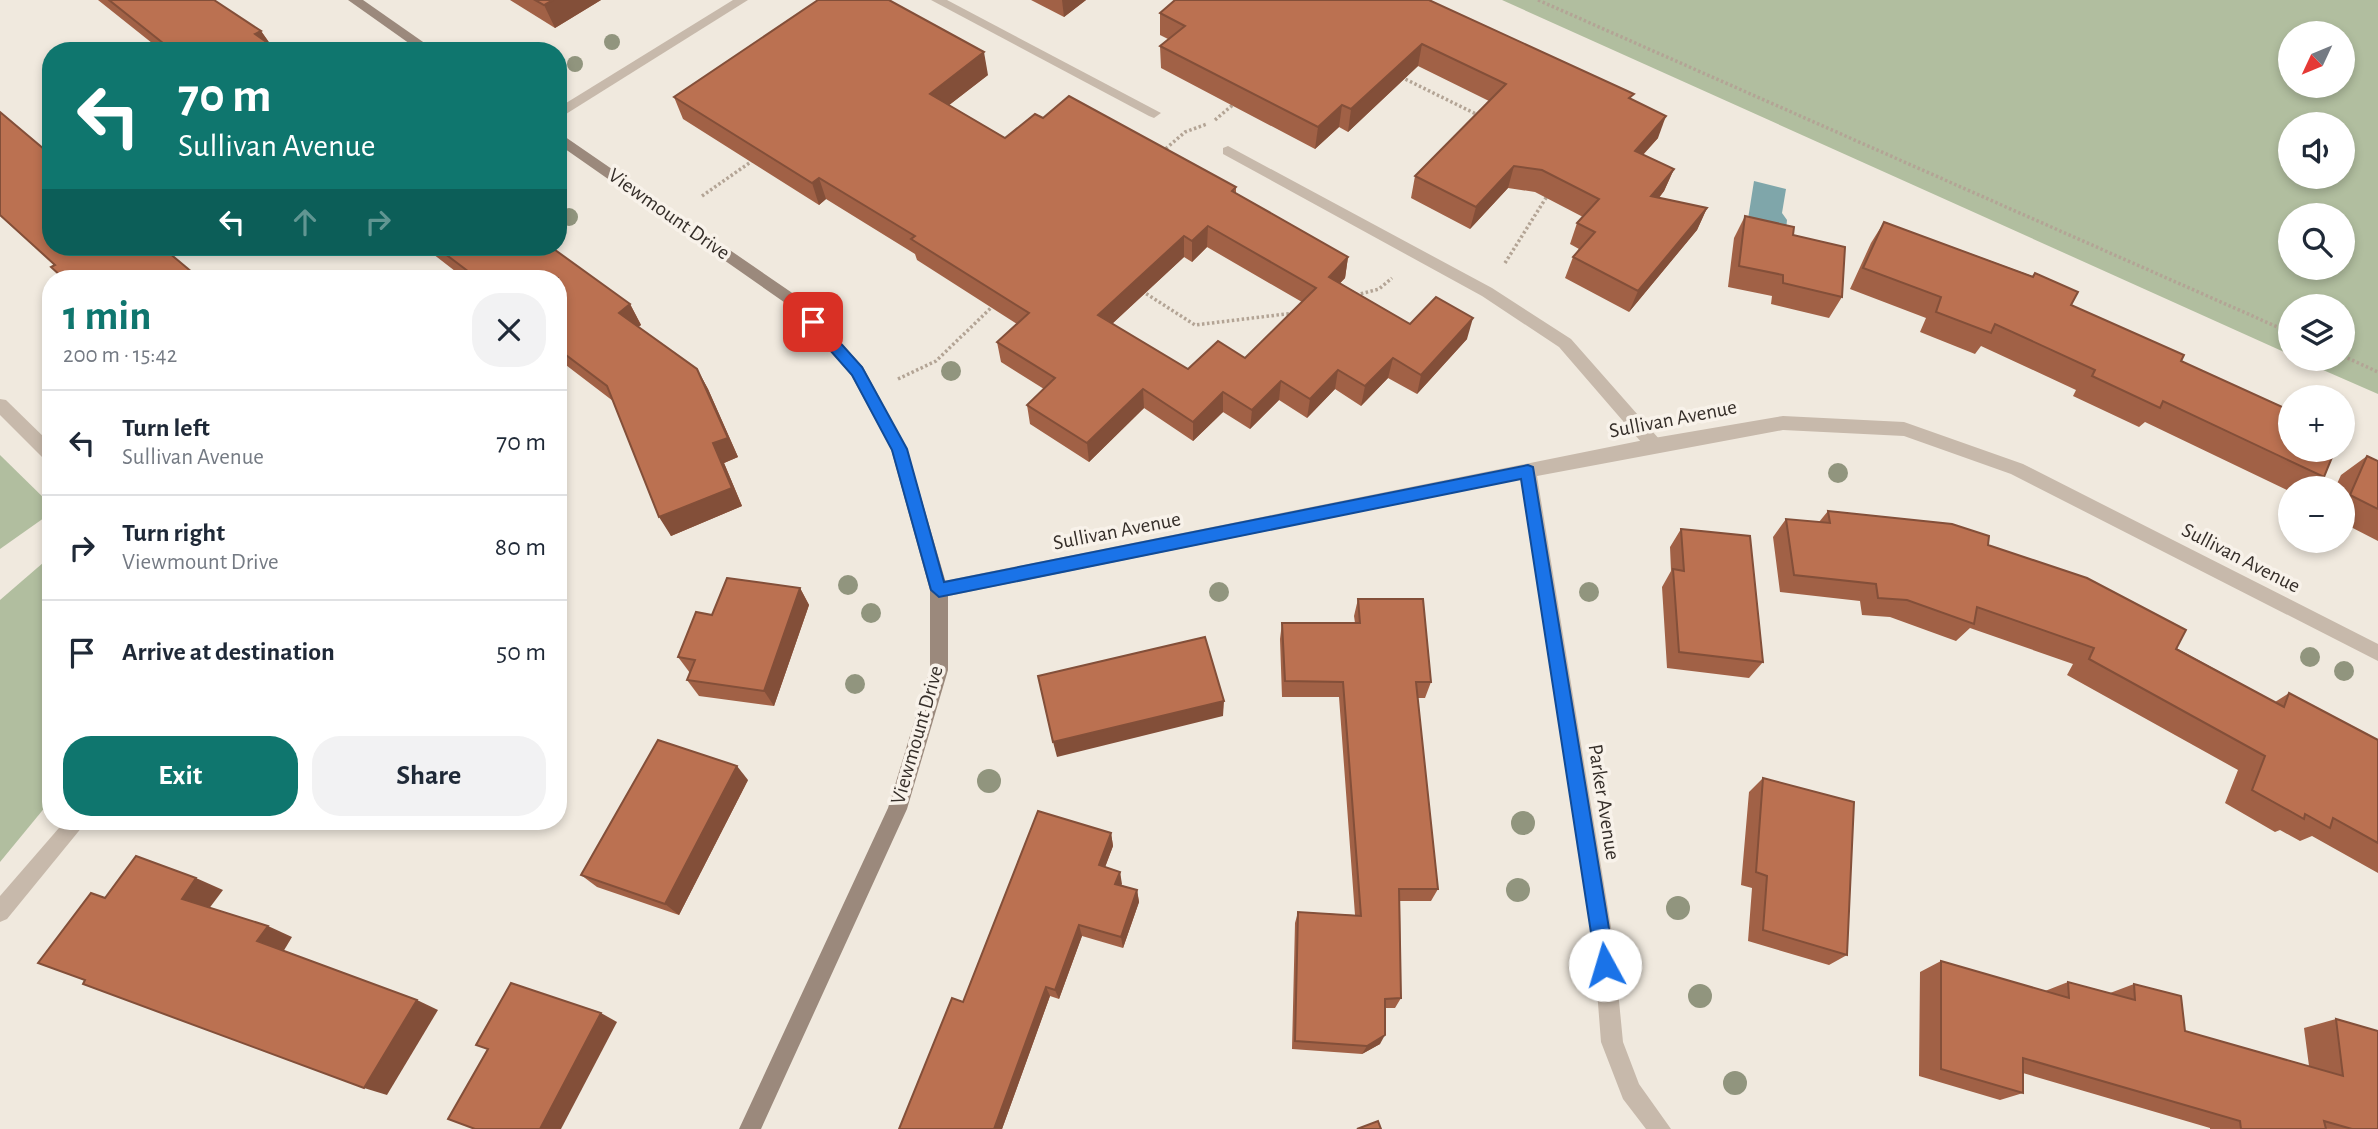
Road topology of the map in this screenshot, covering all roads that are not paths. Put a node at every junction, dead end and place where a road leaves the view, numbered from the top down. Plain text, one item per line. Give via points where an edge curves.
1 (354, 0) edge
2 (742, 0) edge
3 (937, 0) edge
4 (417, 42) edge
5 (567, 108) edge
6 (1154, 113) road end
7 (567, 143) edge
8 (1228, 151) road end
9 (0, 405) edge
10 (1654, 445) junction
11 (42, 446) edge
12 (1528, 471) junction
13 (939, 590) junction
14 (2378, 653) edge
15 (69, 830) edge
16 (0, 912) edge
17 (750, 1129) edge
18 (1660, 1129) edge

1 - 4 street
2 - 5 street
3 - 6 street
7 - 13 street, Viewmount Drive via 799,305 857,371 899,449
8 - 10 street via 1487,292 1565,343
9 - 11 street
10 - 12 street, Sullivan Avenue
10 - 14 street, Sullivan Avenue via 1783,423 1904,429 2017,469
12 - 13 street, Sullivan Avenue
12 - 18 street, Parker Avenue via 1603,939 1612,1042 1631,1091
13 - 17 street, Viewmount Drive via 939,670 897,809
15 - 16 street

